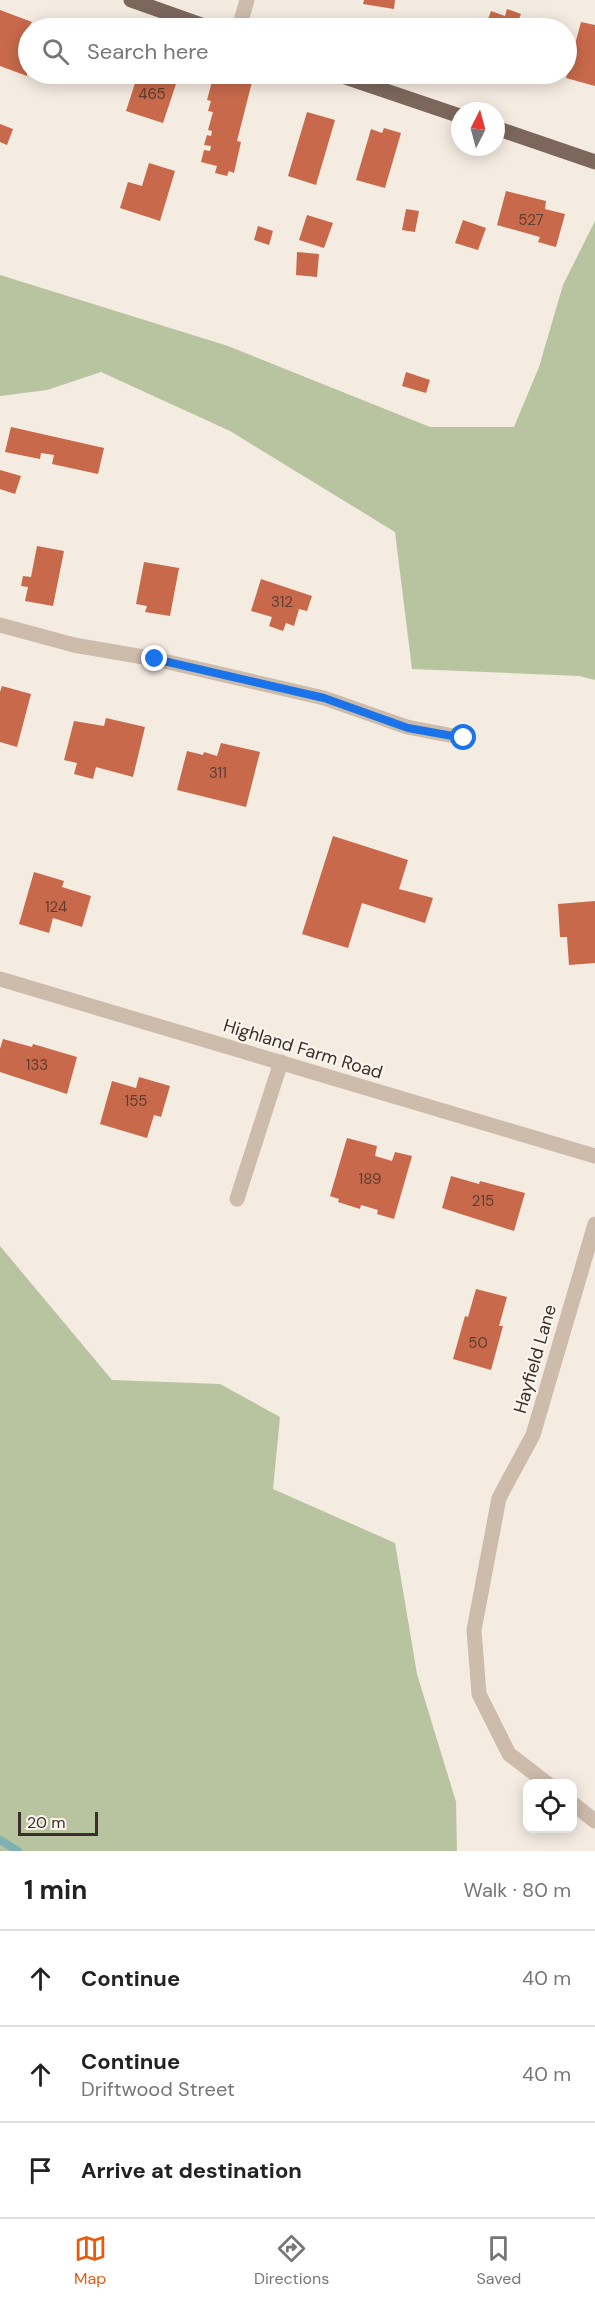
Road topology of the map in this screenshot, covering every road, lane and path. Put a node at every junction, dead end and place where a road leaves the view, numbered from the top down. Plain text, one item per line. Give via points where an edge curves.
1 (131, 0) edge
2 (247, 0) edge
3 (182, 18) edge
4 (242, 18) edge
5 (366, 84) edge
6 (451, 113) edge
7 (505, 131) edge
8 (595, 162) edge
9 (0, 625) edge
10 (464, 738) dead end
11 (0, 979) edge
12 (281, 1062) junction
13 (595, 1156) edge
14 (237, 1199) dead end
15 (595, 1224) edge
16 (542, 1779) edge
17 (577, 1806) edge
18 (595, 1821) edge

1 - 3 main road
2 - 4 street
5 - 6 main road
7 - 8 main road
9 - 10 street via 74,645 155,659 324,698 408,728
11 - 12 street, Highland Farm Road
12 - 13 street, Highland Farm Road
12 - 14 street
15 - 16 street, Hayfield Lane via 533,1435 499,1498 474,1630 480,1694 509,1754
17 - 18 street

